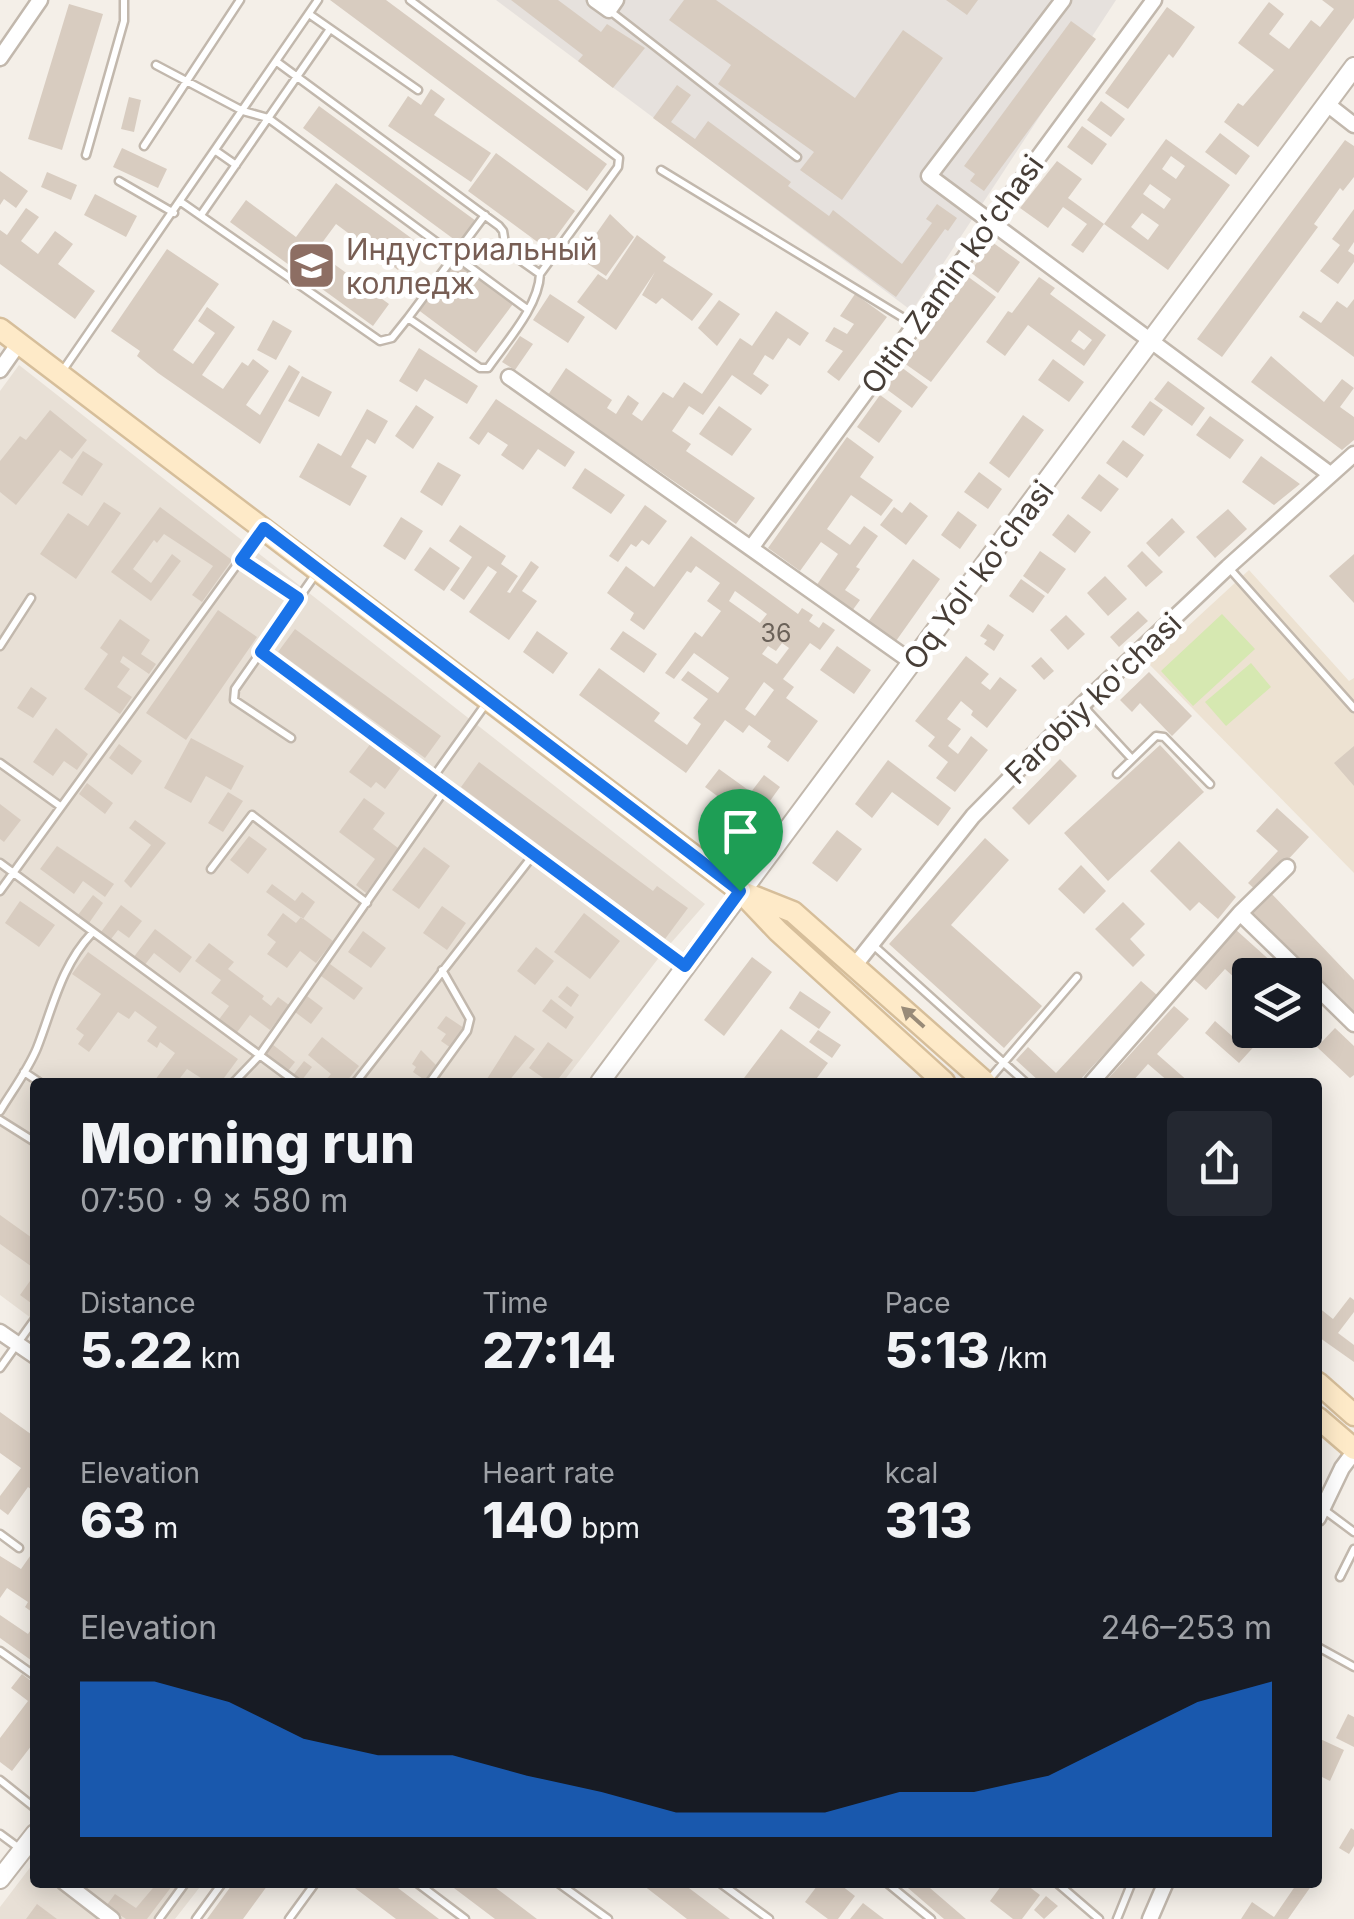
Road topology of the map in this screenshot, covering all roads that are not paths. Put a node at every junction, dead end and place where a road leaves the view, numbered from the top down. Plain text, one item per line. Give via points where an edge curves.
1 (40, 0) edge
2 (123, 0) edge
3 (240, 0) edge
4 (318, 0) edge
5 (410, 0) edge
6 (595, 0) edge
7 (1063, 0) edge
8 (1154, 0) edge
9 (613, 5) edge
10 (309, 14) junction
11 (330, 29) junction
12 (0, 58) edge
13 (276, 62) junction
14 (156, 65) dead end
15 (1354, 66) edge
16 (297, 77) junction
17 (187, 81) junction
18 (418, 90) dead end
19 (1327, 104) junction
20 (243, 111) junction
21 (268, 118) junction
22 (1354, 125) edge
23 (144, 146) dead end
24 (216, 151) junction
25 (86, 155) dead end
26 (797, 157) dead end
27 (236, 165) junction
28 (661, 170) dead end
29 (119, 181) dead end
30 (181, 202) junction
31 (174, 213) junction
32 (202, 215) junction
33 (485, 215) junction
34 (991, 221) junction
35 (454, 255) junction
36 (540, 274) junction
37 (527, 309) junction
38 (408, 318) junction
39 (915, 325) junction
40 (0, 329) edge
41 (1152, 340) junction
42 (20, 343) junction
43 (0, 370) edge
44 (61, 374) junction
45 (509, 377) dead end
46 (1354, 454) edge
47 (1330, 474) junction
48 (264, 528) junction
49 (751, 548) junction
50 (241, 560) junction
51 (1228, 567) junction
52 (318, 570) junction
53 (31, 598) dead end
54 (298, 598) junction
55 (0, 646) edge
56 (261, 652) junction
57 (913, 663) junction
58 (489, 699) junction
59 (1082, 705) junction
60 (1354, 708) edge
61 (291, 738) dead end
62 (1132, 759) junction
63 (0, 763) edge
64 (1117, 774) dead end
65 (1210, 784) dead end
66 (444, 790) junction
67 (60, 806) junction
68 (534, 854) junction
69 (0, 864) edge
70 (1286, 867) dead end
71 (211, 869) dead end
72 (13, 873) junction
73 (0, 891) edge
74 (740, 891) junction
75 (367, 902) junction
76 (1240, 913) junction
77 (92, 933) junction
78 (872, 944) junction
79 (1286, 958) edge
80 (856, 965) junction
81 (685, 966) junction
82 (442, 970) junction
83 (1076, 977) dead end
84 (1322, 993) edge
85 (1354, 1024) edge
86 (259, 1056) junction
87 (1004, 1062) junction
88 (24, 1072) junction
89 (33, 1078) edge
90 (238, 1078) edge
91 (290, 1078) edge
92 (359, 1078) edge
93 (433, 1078) edge
94 (603, 1078) edge
95 (940, 1078) edge
96 (982, 1078) edge
97 (990, 1078) edge
98 (1021, 1078) edge
99 (1096, 1078) edge
100 (0, 1111) edge
101 (0, 1120) edge
102 (30, 1139) edge
103 (30, 1326) edge
104 (0, 1332) edge
105 (18, 1344) junction
106 (30, 1352) edge
107 (0, 1368) edge
108 (1322, 1387) edge
109 (1354, 1415) edge
110 (1322, 1422) edge
111 (1354, 1451) edge
112 (1322, 1508) edge
113 (1322, 1515) edge
114 (1354, 1532) edge
115 (0, 1534) edge
116 (19, 1548) dead end
117 (1354, 1549) edge
118 (1340, 1578) dead end
119 (1322, 1650) edge
120 (0, 1651) edge
121 (1354, 1667) edge
122 (30, 1672) edge
123 (0, 1780) edge
124 (30, 1804) edge
125 (0, 1834) edge
126 (29, 1856) edge
127 (0, 1879) edge
128 (72, 1888) edge
129 (182, 1888) edge
130 (219, 1888) edge
131 (312, 1888) edge
132 (424, 1888) edge
133 (565, 1888) edge
134 (727, 1888) edge
135 (893, 1888) edge
136 (1063, 1888) edge
137 (1130, 1888) edge
138 (1163, 1888) edge
139 (112, 1919) edge
140 (159, 1919) edge
141 (196, 1919) edge
142 (289, 1919) edge
143 (466, 1919) edge
144 (608, 1919) edge
145 (769, 1919) edge
146 (931, 1919) edge
147 (1099, 1919) edge
148 (1117, 1919) edge
149 (1150, 1919) edge

1 - 12 street
2 - 25 lane via 124,20
3 - 17 lane
4 - 10 lane
5 - 36 lane via 619,158
6 - 9 street
7 - 34 street via 929,176
8 - 34 street, Oltin Zamin koʻchasi
9 - 26 lane
10 - 11 lane
10 - 13 lane
11 - 16 lane
11 - 18 lane
13 - 16 lane
13 - 20 lane
14 - 17 lane
15 - 19 street, Oq Yol' ko'chasi
16 - 21 lane
16 - 33 lane
17 - 20 lane
17 - 23 lane
19 - 22 street
19 - 41 street, Oq Yol' ko'chasi
20 - 21 lane
20 - 24 lane
21 - 27 lane
21 - 35 lane
24 - 27 lane
24 - 30 lane
27 - 32 lane
28 - 39 lane
29 - 31 lane
30 - 31 lane
30 - 32 lane
31 - 44 lane
32 - 38 lane via 380,341 392,338
33 - 35 lane
33 - 36 lane via 503,231 506,250
34 - 39 street, Oltin Zamin koʻchasi
34 - 41 street
35 - 37 lane
35 - 38 lane
36 - 37 lane
37 - 38 lane via 484,369
39 - 49 street, Oltin Zamin koʻchasi
40 - 42 main road
41 - 47 street
41 - 57 street, Oq Yol' ko'chasi
42 - 43 street
42 - 44 main road
44 - 48 main road
45 - 49 street
46 - 47 street, Farobiy ko'chasi
47 - 51 street, Farobiy ko'chasi
48 - 50 lane
48 - 52 main road
49 - 57 street
50 - 54 lane
50 - 67 lane
51 - 59 street, Farobiy ko'chasi
51 - 60 lane
52 - 54 lane
52 - 58 main road
53 - 55 lane
54 - 56 lane
56 - 61 lane via 234,700
56 - 66 lane
57 - 74 street, Oq Yol' ko'chasi
58 - 66 lane via 442,760 436,782
58 - 74 main road
59 - 62 lane
59 - 78 street, Farobiy ko'chasi via 973,816
62 - 64 lane
62 - 65 lane via 1156,736 1164,737
63 - 67 lane
66 - 68 lane
66 - 75 lane
67 - 72 lane
68 - 81 lane
68 - 82 lane
69 - 72 lane
70 - 76 street
71 - 75 lane via 252,816
72 - 73 lane
72 - 77 lane
74 - 80 main road via 794,912
74 - 81 street, Oq Yol' ko'chasi
74 - 95 main road
75 - 86 lane
76 - 79 street
76 - 99 street
77 - 86 lane
77 - 88 lane via 66,966
78 - 80 street, Farobiy ko'chasi
78 - 87 lane
96 -> 80 main road
81 - 94 street, Oq Yol' ko'chasi
82 - 92 lane
82 - 93 lane via 470,1018
83 - 87 lane
84 - 85 street
86 - 90 lane
86 - 91 lane
87 - 97 lane
87 - 98 lane
88 - 89 lane
88 - 100 lane
101 - 102 lane
103 - 105 lane
104 - 105 street
105 - 106 street
105 - 107 lane
108 - 109 main road
110 - 111 main road
111 - 112 street
113 - 114 lane
115 - 116 lane
117 - 118 lane
119 - 121 lane
120 - 122 lane
123 - 124 lane
125 - 126 lane
126 - 127 street
128 - 139 street
129 - 140 lane
130 - 141 lane
131 - 142 lane
132 - 143 lane
133 - 144 lane
134 - 145 lane
135 - 146 lane
136 - 147 lane
137 - 148 lane
138 - 149 street

